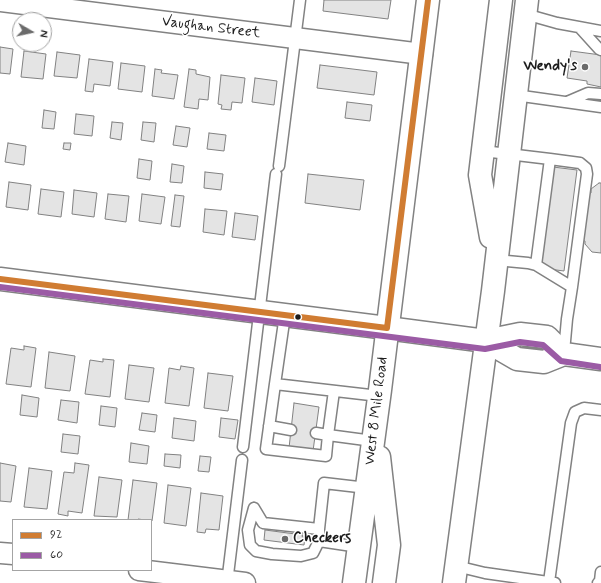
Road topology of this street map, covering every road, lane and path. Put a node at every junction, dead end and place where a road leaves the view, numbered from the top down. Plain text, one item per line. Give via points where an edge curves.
1 (300, 0) edge
2 (428, 0) edge
3 (501, 0) edge
4 (0, 1) edge
5 (526, 7) edge
6 (580, 28) junction
7 (601, 31) edge
8 (295, 38) junction
9 (601, 50) edge
10 (422, 54) junction
11 (601, 94) edge
12 (515, 95) junction
13 (567, 102) junction
14 (601, 107) edge
15 (483, 150) junction
16 (508, 154) junction
17 (550, 159) junction
18 (496, 260) junction
19 (536, 265) junction
20 (0, 279) edge
21 (572, 287) junction
22 (260, 312) junction
23 (285, 315) junction
24 (387, 328) junction
25 (486, 341) junction
26 (564, 354) junction
27 (601, 359) edge
28 (275, 384) junction
29 (334, 390) junction
30 (379, 396) junction
31 (601, 410) edge
32 (269, 426) junction
33 (291, 430) dead end
34 (374, 431) junction
35 (316, 433) dead end
36 (328, 435) junction
37 (243, 447) dead end
38 (242, 460) dead end
39 (367, 488) junction
40 (319, 529) junction
41 (319, 541) junction
42 (359, 547) junction
43 (0, 553) edge
44 (12, 554) edge
45 (147, 571) edge
46 (601, 572) edge
47 (455, 575) edge
48 (233, 582) edge
49 (354, 583) edge
50 (384, 583) edge
51 (552, 583) edge
52 (598, 583) edge

1 - 8 lane
2 - 10 main road, West 8 Mile Road
3 - 15 main road
4 - 8 street, Vaughan Street
5 - 6 lane via 557,23
5 - 12 main road
6 - 7 lane
6 - 9 lane
8 - 10 street, Vaughan Street
8 - 22 lane
10 - 24 main road, West 8 Mile Road
11 - 13 lane via 588,93
12 - 13 lane
12 - 16 main road
13 - 14 lane
15 - 16 lane
15 - 18 main road via 480,175
16 - 17 lane
16 - 18 main road
17 - 19 lane
17 - 21 lane via 580,163 586,168
18 - 19 lane
18 - 25 main road
19 - 21 lane
20 - 22 main road
21 - 26 lane
22 - 23 main road
22 - 37 lane
23 - 24 main road
23 - 28 lane
24 - 25 main road
24 - 30 main road, West 8 Mile Road
25 - 26 main road via 520,334 547,337
25 - 47 main road
26 - 27 main road
28 - 29 lane
28 - 32 lane
29 - 30 lane
29 - 36 lane
30 - 34 main road, West 8 Mile Road
31 - 51 lane via 584,408 575,412 571,423
32 - 33 lane
32 - 36 lane via 266,448 326,456
34 - 36 lane
34 - 39 main road, West 8 Mile Road
34 - 50 main road via 388,545
35 - 36 lane
38 - 48 lane
39 - 40 lane via 324,483
39 - 42 main road, West 8 Mile Road
40 - 41 lane
40 - 41 lane via 263,523 254,508 248,530 250,545 256,551 272,554 301,556 313,553
41 - 42 lane
42 - 49 main road, West 8 Mile Road
43 - 44 street
45 - 48 street
46 - 52 lane
47 - 51 lane via 486,574

